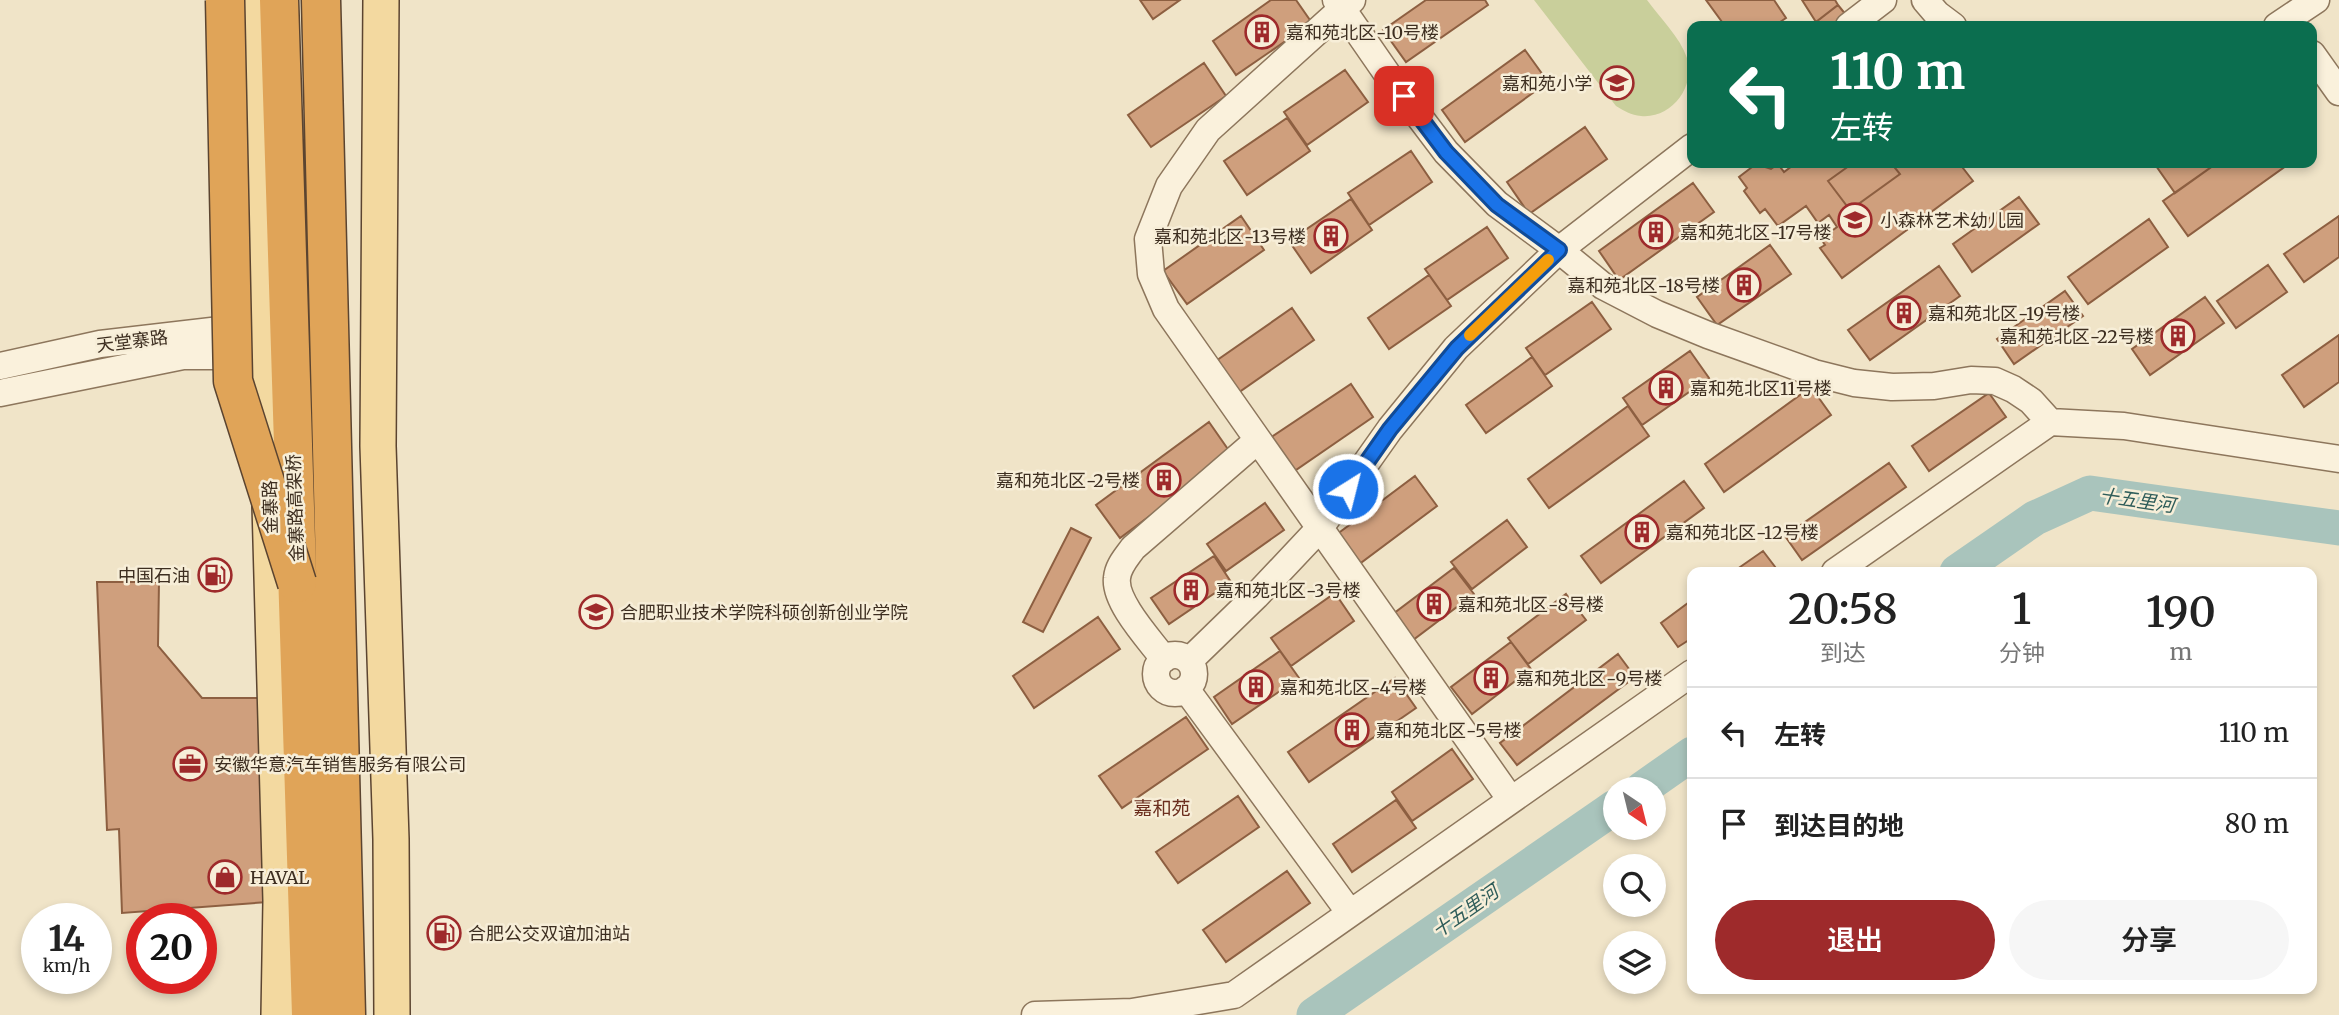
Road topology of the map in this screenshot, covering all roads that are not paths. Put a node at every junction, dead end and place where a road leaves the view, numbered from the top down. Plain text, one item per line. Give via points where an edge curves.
1 (225, 0) edge
2 (253, 0) edge
3 (279, 0) edge
4 (321, 0) edge
5 (335, 0) edge
6 (381, 0) edge
7 (1883, 0) edge
8 (1925, 0) edge
9 (2316, 0) edge
10 (1343, 3) edge
11 (1856, 21) edge
12 (1946, 21) edge
13 (2290, 21) edge
14 (2317, 61) edge
15 (324, 82) junction
16 (2339, 92) edge
17 (1687, 151) edge
18 (1559, 250) junction
19 (266, 340) junction
20 (0, 366) edge
21 (0, 393) edge
22 (2050, 422) junction
23 (1258, 440) junction
24 (2339, 459) edge
25 (1320, 528) junction
26 (1842, 567) edge
27 (297, 583) junction
28 (1177, 660) junction
29 (1687, 677) edge
30 (1511, 800) junction
31 (1350, 913) junction
32 (279, 1015) edge
33 (311, 1015) edge
34 (346, 1015) edge
35 (392, 1015) edge
36 (1035, 1015) edge

1 - 27 highway, bridge via 233,381
2 - 19 main road, 金寨路
3 - 27 highway, 金寨路高架桥, bridge
4 - 15 highway
5 - 15 highway
6 - 35 main road via 378,446
7 - 11 street
8 - 12 street
9 - 13 street
10 - 18 street via 1390,78 1446,152 1497,205
10 - 23 street via 1208,130 1169,186 1148,239 1151,274 1166,309
14 - 16 street
15 - 34 highway
17 - 18 street
18 - 22 street via 1603,286 1657,314 1814,373 1892,387 1995,381 2031,401
18 - 25 street via 1457,348 1390,429
19 - 20 street, 天堂寨路 via 100,344
19 - 21 street
19 - 32 main road, 金寨路 via 281,901
22 - 24 street via 2124,426
22 - 26 street
23 - 25 street
23 - 28 street via 1133,548 1120,565 1116,579 1119,594
25 - 28 street via 1256,596
25 - 30 street
27 - 33 highway, 金寨路高架桥
28 - 31 street via 1158,666 1159,685 1175,693 1186,689
29 - 30 street
30 - 31 street
31 - 36 street via 1234,995 1132,1013

